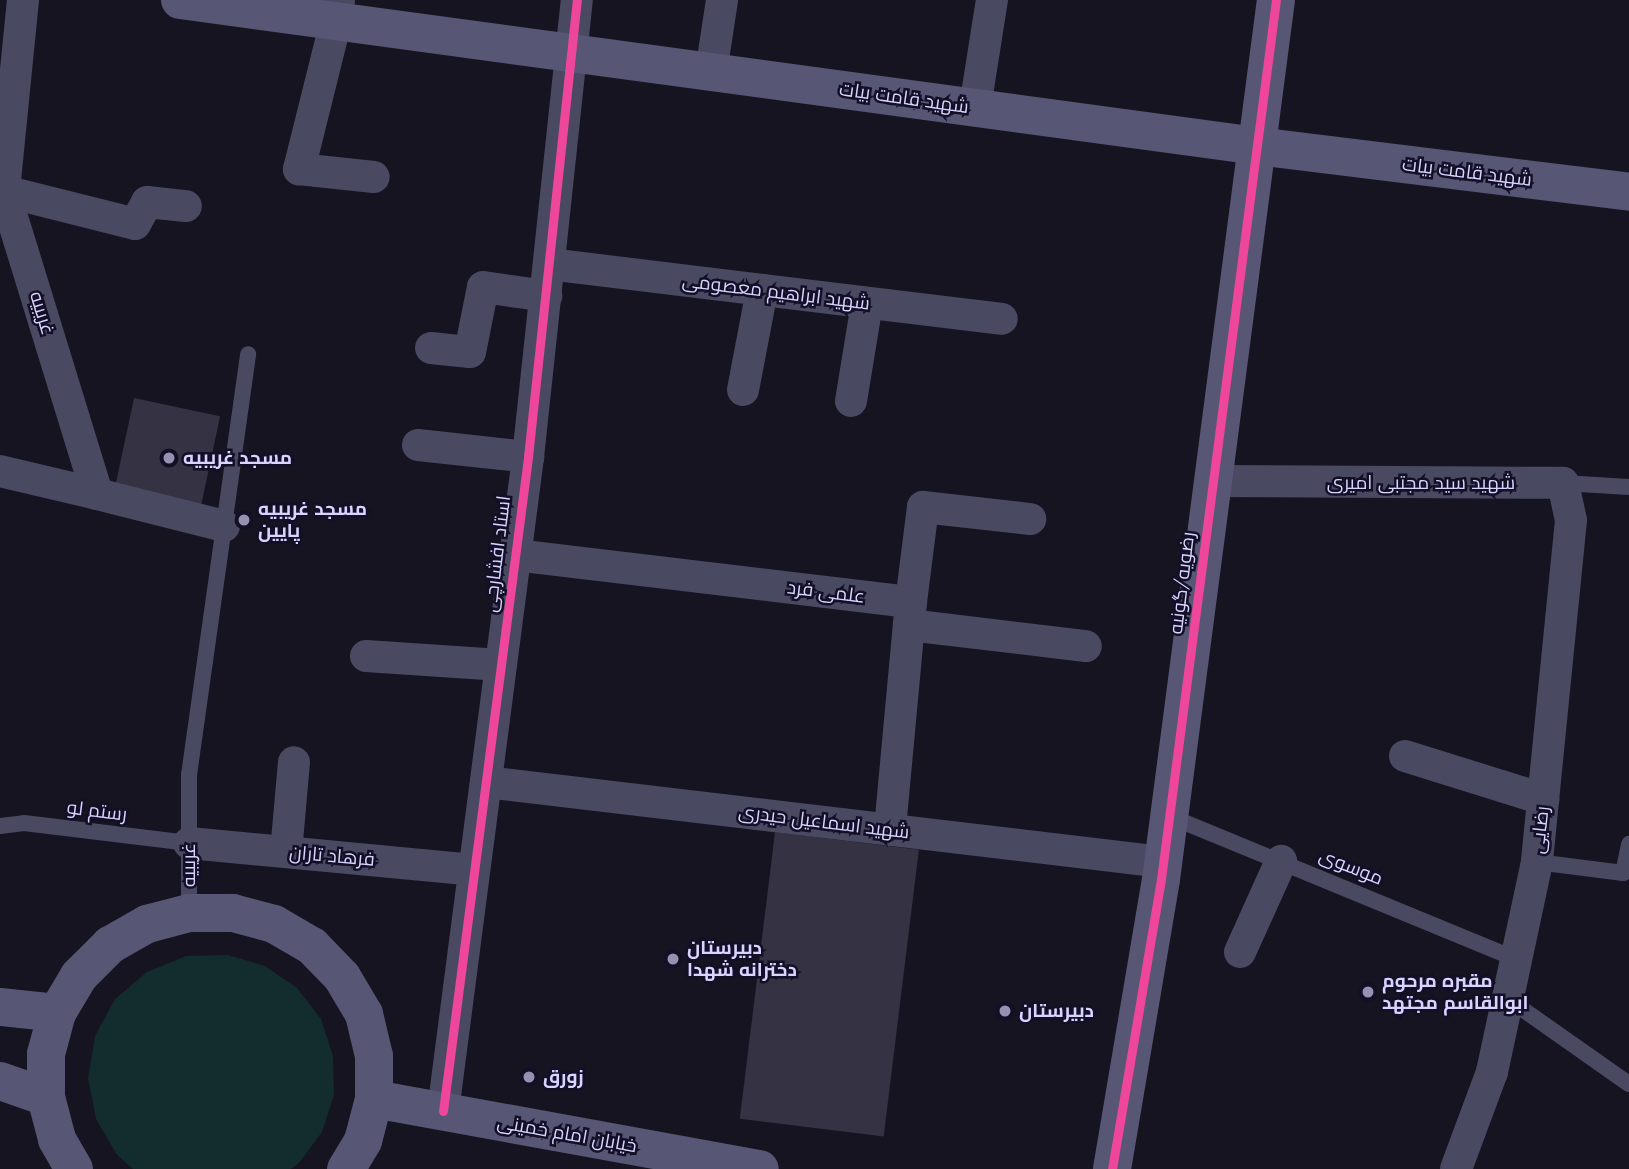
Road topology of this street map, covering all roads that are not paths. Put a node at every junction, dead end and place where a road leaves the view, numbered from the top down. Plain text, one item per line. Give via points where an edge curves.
1 (23, 0) edge
2 (180, 0) edge
3 (578, 0) edge
4 (722, 0) edge
5 (992, 0) edge
6 (1276, 0) edge
7 (337, 10) edge
8 (572, 53) junction
9 (711, 72) junction
10 (975, 107) junction
11 (1257, 146) junction
12 (374, 177) dead end
13 (4, 191) junction
14 (1629, 192) edge
15 (186, 206) dead end
16 (549, 264) junction
17 (762, 290) junction
18 (545, 296) junction
19 (867, 303) junction
20 (1002, 319) dead end
21 (431, 348) dead end
22 (248, 354) dead end
23 (743, 390) dead end
24 (851, 401) dead end
25 (418, 445) dead end
26 (528, 457) junction
27 (0, 471) edge
28 (1212, 481) junction
29 (1563, 483) junction
30 (1629, 488) edge
31 (97, 495) junction
32 (1030, 519) dead end
33 (224, 526) junction
34 (515, 555) junction
35 (910, 613) junction
36 (1086, 646) dead end
37 (366, 656) dead end
38 (500, 664) junction
39 (1405, 756) dead end
40 (294, 762) dead end
41 (486, 782) junction
42 (1543, 799) junction
43 (1169, 816) junction
44 (0, 826) edge
45 (890, 830) junction
46 (189, 843) junction
47 (1629, 844) edge
48 (286, 852) junction
49 (1280, 861) junction
50 (1163, 862) junction
51 (1537, 862) junction
52 (474, 870) junction
53 (189, 913) junction
54 (1240, 952) dead end
55 (1516, 959) junction
56 (1507, 999) junction
57 (0, 1007) edge
58 (57, 1013) junction
59 (0, 1081) edge
60 (1629, 1084) edge
61 (46, 1097) junction
62 (374, 1099) junction
63 (443, 1111) junction
64 (74, 1169) edge
65 (346, 1169) edge
66 (760, 1169) edge
67 (1112, 1169) edge
68 (1455, 1169) edge

1 - 13 street, غریبیه
2 - 7 main road, شهید قامت بیات
3 - 8 street, استاد افشارچی
4 - 9 street
5 - 10 street
6 - 11 main road, رضویه/گونیه
7 - 8 main road, شهید قامت بیات
7 - 12 street via 299,169
8 - 9 main road, شهید قامت بیات
8 - 16 street, استاد افشارچی
9 - 10 main road, شهید قامت بیات
10 - 11 main road, شهید قامت بیات
11 - 14 main road, شهید قامت بیات
11 - 28 main road, رضویه/گونیه
13 - 15 street via 135,224 148,202
13 - 31 street, غریبیه
16 - 17 street, شهید ابراهیم معصومی
16 - 18 street, استاد افشارچی
17 - 19 street, شهید ابراهیم معصومی
17 - 23 street
18 - 21 street via 483,287 470,352
18 - 26 street, استاد افشارچی
19 - 20 street, شهید ابراهیم معصومی
19 - 24 street
22 - 33 lane, غریبیه
25 - 26 street
26 - 34 street, استاد افشارچی
27 - 31 street
28 - 29 street, شهید سید مجتبی امیری
28 - 43 main road, رضویه/گونیه
29 - 30 lane, شهید سید مجتبی امیری
29 - 42 street, رضایی via 1571,520
31 - 33 street
32 - 35 street via 923,507
33 - 46 lane, غریبیه via 189,775
34 - 35 street, علمی فرد
34 - 38 street, استاد افشارچی
35 - 36 street, علمی فرد
35 - 45 street
37 - 38 street
38 - 41 street, استاد افشارچی
39 - 42 street
40 - 48 street
41 - 45 street, شهید اسماعیل حیدری
41 - 52 street, استاد افشارچی
42 - 51 street, رضایی
43 - 49 lane, موسوی
43 - 50 main road, رضویه/گونیه
44 - 46 lane, رستم لو via 24,823
45 - 50 street, شهید اسماعیل حیدری
46 - 48 street, فرهاد تاران
46 - 53 lane, غریبیه
47 - 51 lane via 1623,873
48 - 52 street, فرهاد تاران
49 - 54 street
49 - 55 lane, موسوی
50 - 67 main road, رضویه/گونیه
51 - 55 street, رضایی
52 - 63 street, استاد افشارچی
53 - 58 main road via 148,924 110,945 79,976
53 - 62 main road via 233,913 274,924 312,946 342,977 363,1014 374,1056
55 - 56 street, رضایی
56 - 60 lane
56 - 68 street, رضایی via 1492,1072
57 - 58 main road
58 - 61 main road via 46,1054
59 - 61 main road
61 - 64 main road via 57,1139
62 - 63 main road, خیابان امام خمینی
62 - 65 main road via 363,1141
63 - 66 main road, خیابان امام خمینی

